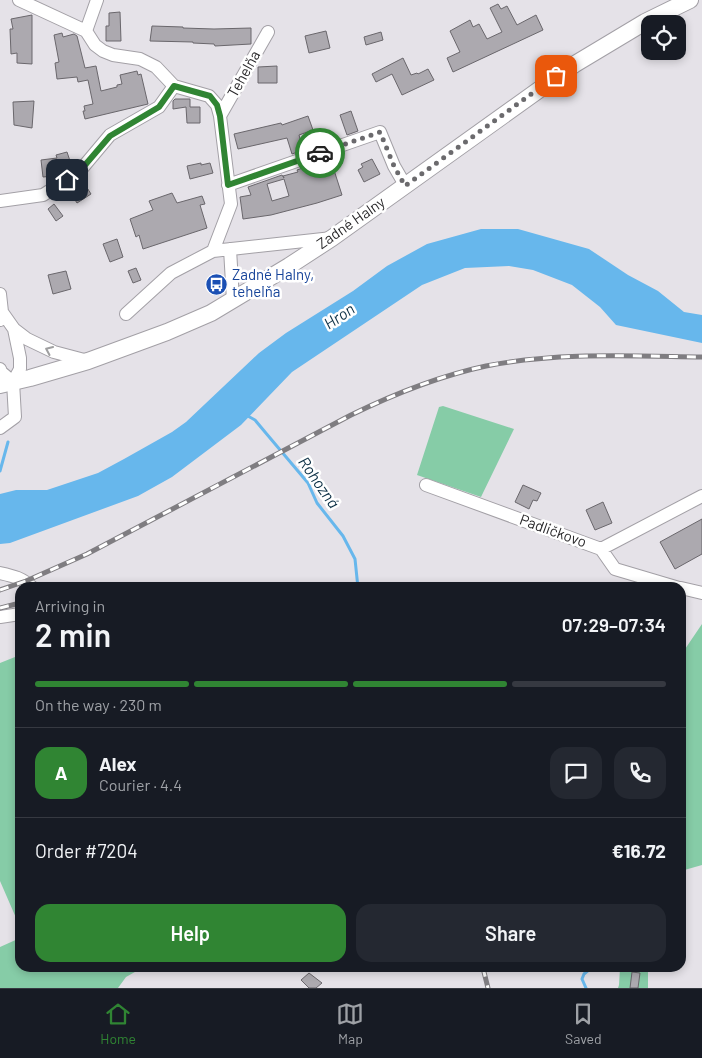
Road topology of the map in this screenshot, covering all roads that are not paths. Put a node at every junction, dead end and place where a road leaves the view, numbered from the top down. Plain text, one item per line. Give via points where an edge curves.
1 (19, 0) edge
2 (97, 0) edge
3 (690, 0) edge
4 (86, 31) junction
5 (268, 32) dead end
6 (174, 86) junction
7 (220, 116) junction
8 (228, 185) junction
9 (405, 186) junction
10 (0, 201) edge
11 (332, 238) junction
12 (230, 250) junction
13 (214, 252) junction
14 (0, 294) edge
15 (233, 300) junction
16 (126, 314) dead end
17 (1, 316) edge
18 (14, 329) junction
19 (88, 361) junction
20 (0, 369) edge
21 (7, 384) edge
22 (0, 428) edge
23 (426, 485) dead end
24 (702, 496) edge
25 (601, 548) junction
26 (0, 574) edge
27 (27, 582) edge
28 (658, 582) edge
29 (686, 589) edge
30 (702, 593) edge
31 (15, 615) edge
32 (0, 618) edge

1 - 4 street
2 - 4 street
3 - 9 main road, Zadné Halny via 624,33 575,64
4 - 6 street via 103,51 140,59 156,67
5 - 7 street, Tehelňa
6 - 7 street, Tehelňa via 210,96
6 - 10 street via 159,107 110,136 79,172 43,195
7 - 8 street, Tehelňa
8 - 9 street via 380,132
8 - 13 street, Tehelňa via 231,204
9 - 11 main road, Zadné Halny
11 - 12 street
11 - 15 main road, Zadné Halny
12 - 13 street
12 - 15 street
13 - 16 street via 171,273
14 - 17 street
15 - 19 main road, Zadné Halny via 167,332
17 - 18 street
19 -> 18 street via 54,352
18 - 21 street via 20,369
19 - 21 main road, Zadné Halny
20 - 21 street
21 - 22 street via 14,417
23 - 25 street, Padličkovo
24 - 25 street, Padličkovo
25 - 28 street via 614,570
26 - 27 street
29 - 30 street
31 - 32 street

